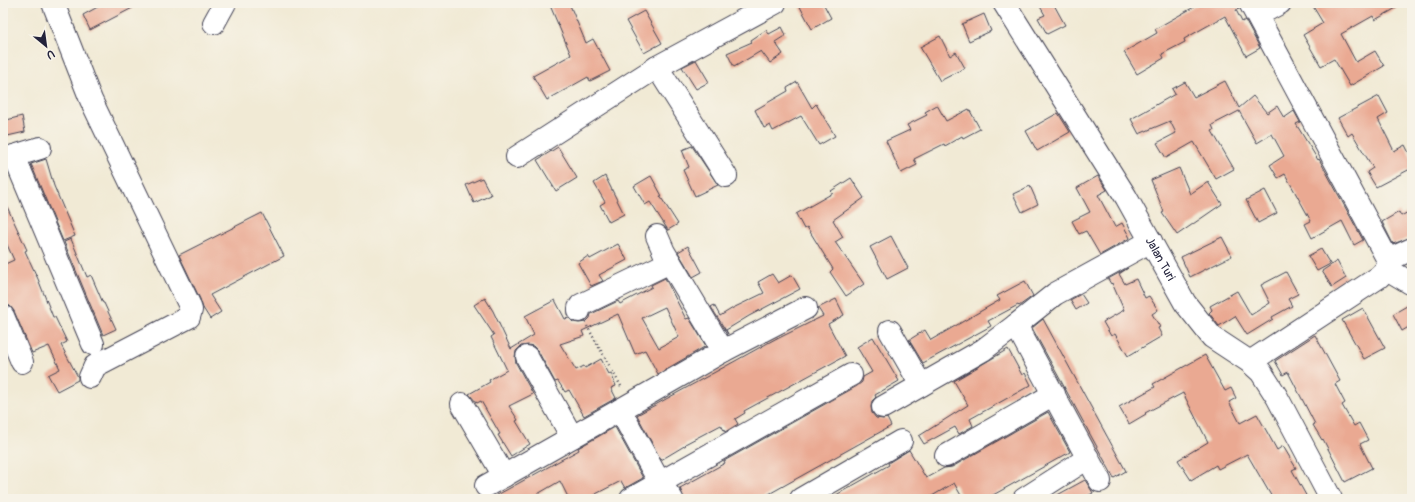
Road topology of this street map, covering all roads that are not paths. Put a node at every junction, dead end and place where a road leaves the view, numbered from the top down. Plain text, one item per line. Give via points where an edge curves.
1 (53, 3) edge
2 (225, 3) edge
3 (775, 3) edge
4 (1004, 3) edge
5 (1280, 3) edge
6 (1254, 9) edge
7 (214, 22) dead end
8 (657, 68) junction
9 (40, 148) dead end
10 (517, 157) dead end
11 (9, 158) edge
12 (726, 176) dead end
13 (657, 236) dead end
14 (1151, 241) junction
15 (1412, 249) edge
16 (670, 262) junction
17 (1387, 265) junction
18 (1412, 284) edge
19 (806, 308) dead end
20 (579, 311) road end
21 (3, 316) edge
22 (1016, 325) junction
23 (890, 331) dead end
24 (93, 344) dead end
25 (723, 351) junction
26 (527, 357) dead end
27 (22, 362) dead end
28 (1250, 362) junction
29 (851, 375) dead end
30 (90, 377) dead end
31 (921, 385) junction
32 (1054, 394) junction
33 (462, 404) dead end
34 (626, 407) junction
35 (883, 407) dead end
36 (572, 437) junction
37 (901, 441) dead end
38 (946, 456) dead end
39 (1088, 458) junction
40 (1100, 481) dead end
41 (666, 491) edge
42 (631, 499) edge
43 (801, 499) edge
44 (1024, 499) edge
45 (1330, 499) edge

1 - 30 street via 91,100 191,310 189,317 95,366
2 - 7 street
3 - 8 street
4 - 14 street, Jalan Turi
5 - 6 street
6 - 17 street
8 - 10 street
8 - 12 street
9 - 11 street
11 - 24 street
13 - 16 street
14 - 22 street via 1055,294
14 - 28 street, Jalan Turi via 1185,303 1212,337
15 - 17 street
16 - 20 street via 581,305
16 - 25 street
17 - 18 street
17 - 28 street via 1379,277
19 - 25 street
21 - 27 street
22 - 31 street via 983,350
22 - 32 street
23 - 31 street
25 - 34 street
26 - 36 street
28 - 45 street, Jalan Turi via 1261,372 1276,397
29 - 41 street
31 - 35 street
32 - 38 street
32 - 39 street
33 - 36 street via 495,481
34 - 36 street
34 - 41 street
37 - 43 street
39 - 40 street
39 - 44 street
41 - 42 street

